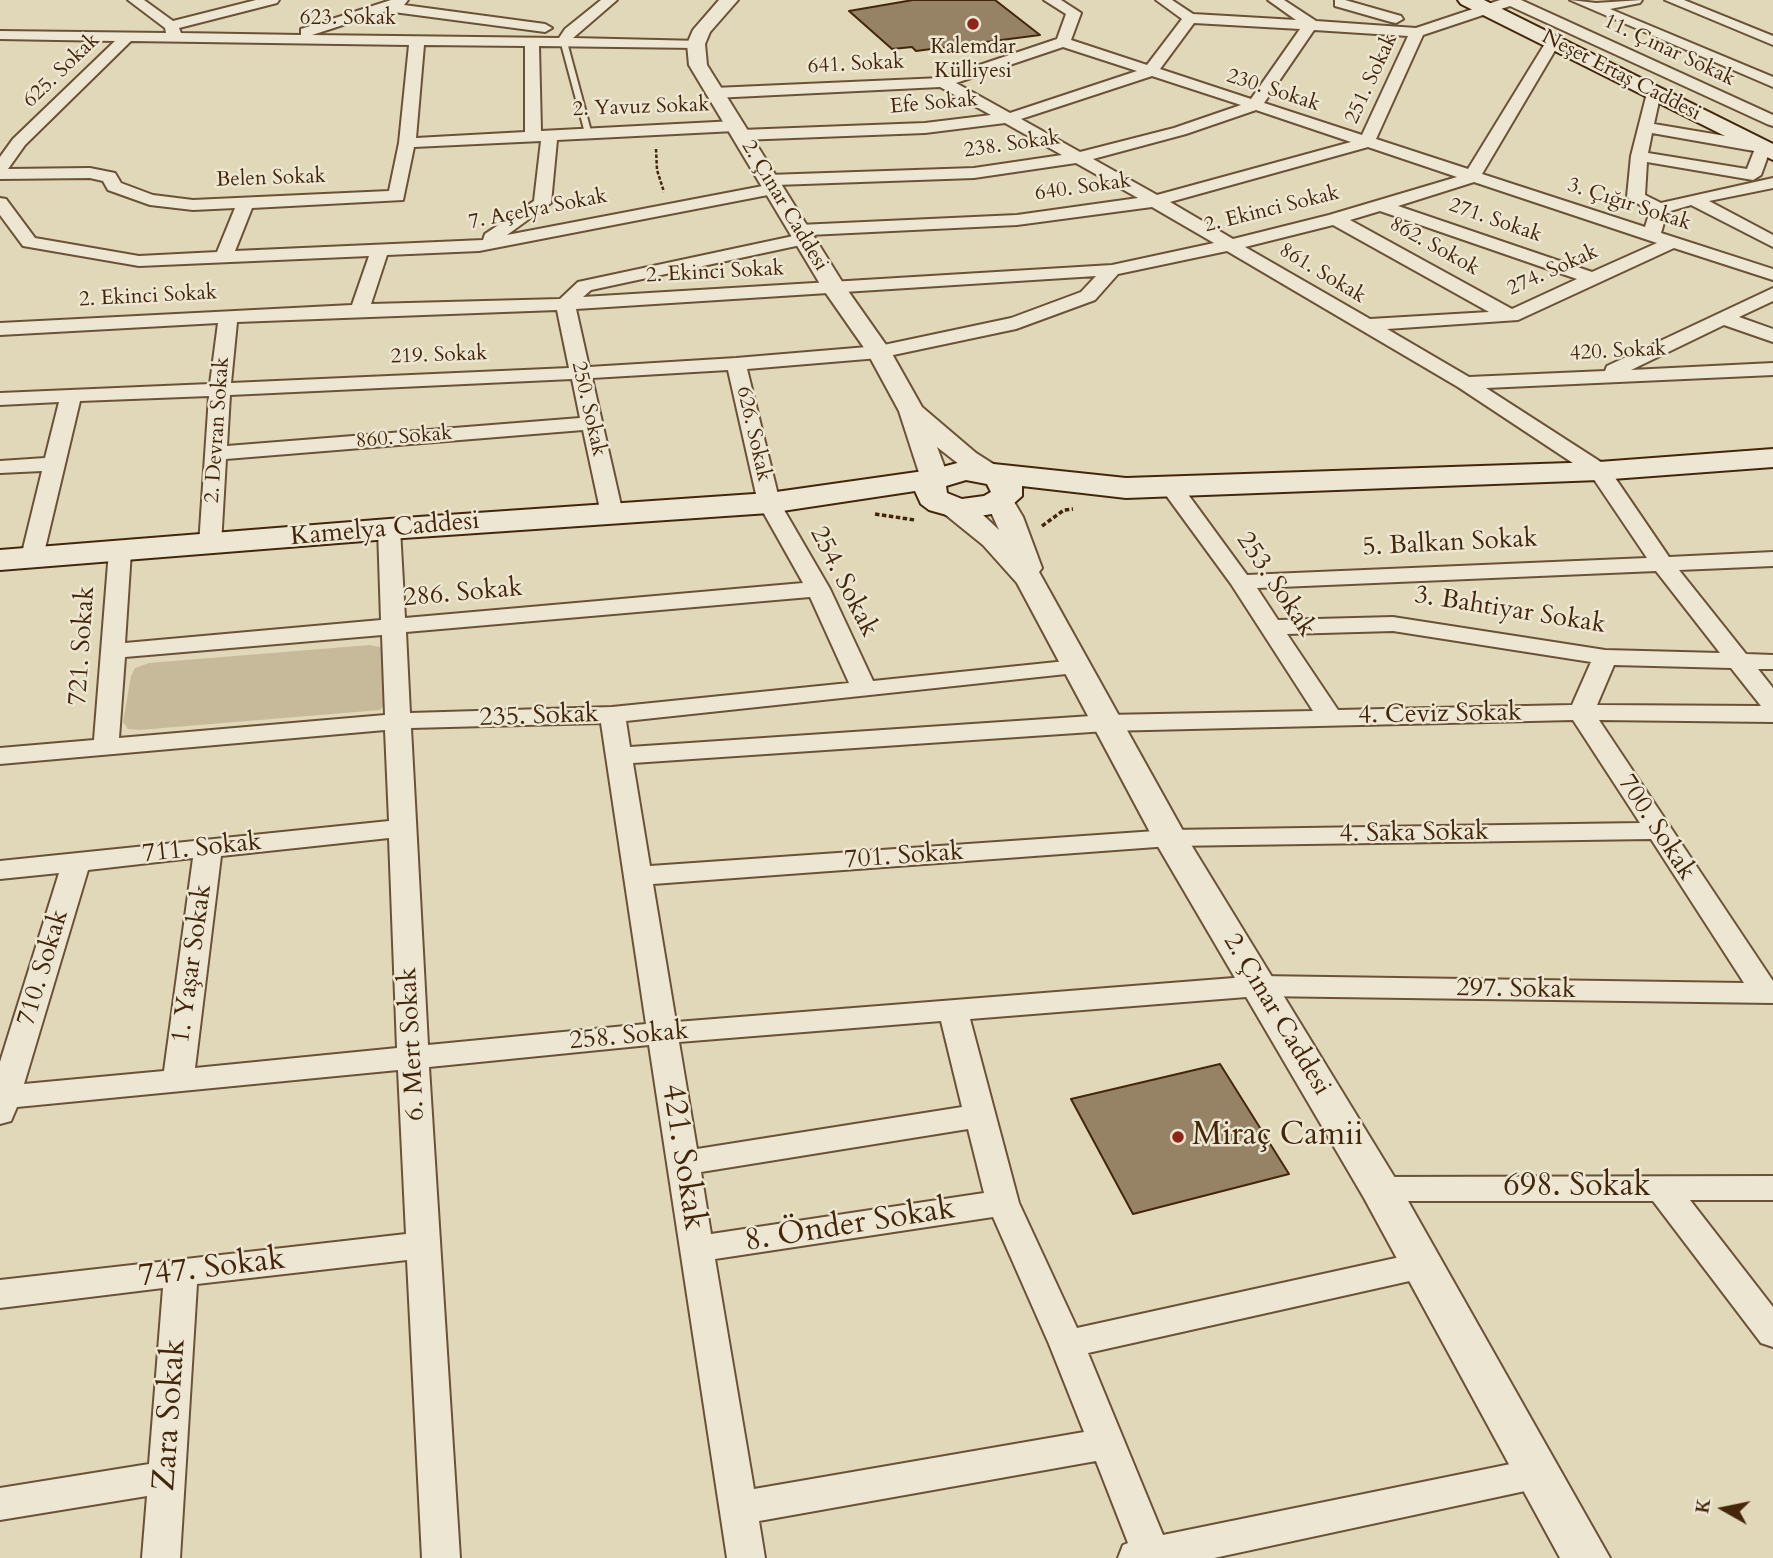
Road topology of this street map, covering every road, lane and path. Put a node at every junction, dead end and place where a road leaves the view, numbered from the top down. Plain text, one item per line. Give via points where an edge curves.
1 (135, 0) edge
2 (404, 0) edge
3 (610, 0) edge
4 (729, 0) edge
5 (1051, 0) edge
6 (1163, 0) edge
7 (1275, 0) edge
8 (1390, 0) edge
9 (1577, 0) edge
10 (1635, 0) edge
11 (267, 1) edge
12 (1512, 1) edge
13 (1684, 1) edge
14 (1337, 2) edge
15 (1477, 4) edge
16 (387, 7) junction
17 (1595, 8) junction
18 (1362, 9) junction
19 (1190, 18) junction
20 (1311, 24) junction
21 (1768, 24) edge
22 (1742, 29) junction
23 (1390, 30) junction
24 (1422, 30) junction
25 (173, 32) junction
26 (0, 35) edge
27 (19, 35) junction
28 (127, 37) junction
29 (566, 37) junction
30 (281, 40) junction
31 (417, 41) junction
32 (1773, 41) edge
33 (532, 42) junction
34 (1553, 42) junction
35 (1063, 43) junction
36 (696, 44) junction
37 (0, 52) edge
38 (1149, 72) junction
39 (943, 82) junction
40 (1773, 82) edge
41 (1653, 92) junction
42 (714, 93) junction
43 (1254, 106) junction
44 (1009, 118) junction
45 (1772, 121) edge
46 (1645, 127) junction
47 (653, 130) junction
48 (738, 131) junction
49 (589, 132) junction
50 (541, 135) junction
51 (0, 142) edge
52 (19, 142) junction
53 (407, 143) junction
54 (1366, 143) junction
55 (1764, 147) edge
56 (1639, 156) junction
57 (1078, 158) junction
58 (0, 171) edge
59 (1471, 178) junction
60 (1773, 183) edge
61 (771, 185) junction
62 (1693, 199) junction
63 (1155, 201) junction
64 (246, 202) junction
65 (0, 203) edge
66 (542, 203) junction
67 (1382, 206) junction
68 (674, 208) junction
69 (1659, 209) junction
70 (1335, 219) junction
71 (545, 232) junction
72 (802, 235) junction
73 (1652, 235) junction
74 (1773, 242) edge
75 (1671, 243) junction
76 (1230, 245) junction
77 (479, 246) junction
78 (380, 250) junction
79 (224, 257) junction
80 (1112, 270) junction
81 (1773, 275) edge
82 (1594, 279) junction
83 (835, 289) junction
84 (1773, 294) edge
85 (565, 304) junction
86 (360, 310) junction
87 (228, 316) junction
88 (1511, 316) junction
89 (1723, 318) junction
90 (1364, 325) junction
91 (0, 329) edge
92 (1773, 337) edge
93 (879, 352) junction
94 (736, 364) junction
95 (1773, 369) edge
96 (580, 373) junction
97 (1604, 375) junction
98 (1465, 383) junction
99 (220, 388) junction
100 (71, 396) junction
101 (0, 400) edge
102 (912, 411) junction
103 (592, 422) junction
104 (216, 453) junction
105 (1773, 458) edge
106 (56, 464) junction
107 (0, 467) edge
108 (1599, 471) junction
109 (988, 472) junction
110 (935, 479) junction
111 (1171, 486) junction
112 (1126, 488) junction
113 (1000, 501) junction
114 (769, 503) junction
115 (950, 507) junction
116 (1075, 508) dead end
117 (612, 514) junction
118 (872, 514) dead end
119 (918, 520) dead end
120 (388, 529) junction
121 (1038, 532) dead end
122 (210, 545) junction
123 (120, 551) junction
124 (16, 559) edge
125 (1773, 559) edge
126 (1662, 563) junction
127 (1030, 580) junction
128 (1241, 582) junction
129 (818, 589) junction
130 (1271, 627) junction
131 (395, 628) junction
132 (113, 651) junction
133 (1605, 657) junction
134 (1740, 662) junction
135 (1773, 663) edge
136 (1076, 667) junction
137 (864, 688) junction
138 (1773, 705) edge
139 (1581, 712) junction
140 (1773, 714) edge
141 (612, 715) junction
142 (1330, 717) junction
143 (399, 722) junction
144 (1106, 723) junction
145 (106, 746) junction
146 (0, 755) edge
147 (618, 756) junction
148 (403, 828) junction
149 (1658, 831) junction
150 (1170, 838) junction
151 (208, 848) junction
152 (76, 862) junction
153 (0, 870) edge
154 (638, 876) junction
155 (1259, 986) junction
156 (1769, 993) edge
157 (953, 1010) junction
158 (663, 1033) junction
159 (413, 1056) junction
160 (177, 1080) junction
161 (1, 1103) edge
162 (980, 1116) junction
163 (683, 1163) junction
164 (1662, 1188) junction
165 (1773, 1188) edge
166 (1380, 1189) junction
167 (1003, 1203) junction
168 (424, 1245) junction
169 (697, 1249) junction
170 (1423, 1265) junction
171 (181, 1273) junction
172 (0, 1294) edge
173 (1773, 1334) edge
174 (1067, 1344) junction
175 (1107, 1444) junction
176 (1540, 1474) junction
177 (167, 1477) junction
178 (0, 1504) edge
179 (738, 1507) junction
180 (1244, 1547) edge
181 (1143, 1556) edge
182 (161, 1558) edge
183 (441, 1558) edge
184 (746, 1558) edge
185 (1586, 1558) edge

1 - 25 street
2 - 16 street
3 - 29 street
4 - 36 street via 702,30
5 - 35 street via 1074,13
6 - 19 street
7 - 20 street
8 - 18 street
9 - 17 street
10 - 17 street
11 - 25 street
12 - 15 street
12 - 45 street, 11. Çınar Sokak
13 - 22 street
14 - 18 street
14 - 23 street
15 - 24 street
15 - 34 main road, Neşet Ertaş Caddesi
16 - 29 street
16 - 30 street
17 - 40 street
18 - 24 street
19 - 20 street
19 - 38 street
20 - 23 street
20 - 43 street
21 - 22 street
22 - 32 street
23 - 24 street
24 - 54 street, 251. Sokak
25 - 28 street, 623. Sokak
25 - 30 street, 623. Sokak
26 - 27 street, 623. Sokak
27 - 28 street, 623. Sokak
27 - 37 street
28 - 52 street, 625. Sokak
29 - 33 street, 623. Sokak
29 - 36 street, 623. Sokak
29 - 49 lane
30 - 31 street, 623. Sokak
31 - 33 street, 623. Sokak
31 - 53 street, Belen Sokak
33 - 50 street, 2. Yavuz Sokak
34 - 41 main road, Neşet Ertaş Caddesi
34 - 59 street
35 - 38 street, 230. Sokak
35 - 39 street, 641. Sokak
36 - 42 street, 2. Çınar Caddesi via 698,65
38 - 43 street, 230. Sokak
38 - 44 street, Efe Sokak
39 - 42 street, 641. Sokak
39 - 44 street, 861. Sokak
41 - 46 street
41 - 55 main road, Neşet Ertaş Caddesi
42 - 48 street, 2. Çınar Caddesi
43 - 54 street, 230. Sokak
43 - 57 street, 238. Sokak
44 - 48 street, Efe Sokak via 925,128
44 - 57 street, 861. Sokak
45 - 55 street
46 - 55 street
46 - 56 street
47 - 48 street, 2. Yavuz Sokak
47 - 49 street, 2. Yavuz Sokak
47 - 68 path via 660,182
48 - 61 street, 2. Çınar Caddesi
49 - 50 street, 2. Yavuz Sokak
50 - 53 street, 2. Yavuz Sokak
50 - 66 street, 2. Yavuz Sokak
51 - 52 street
52 - 58 street, 625. Sokak
53 - 64 street, Belen Sokak via 397,196
54 - 59 street, 230. Sokak
54 - 63 street, 640. Sokak
55 - 56 street via 1753,176
56 - 69 street via 1636,197
57 - 61 street, 238. Sokak via 974,173
57 - 63 street, 861. Sokak
58 - 64 street, Belen Sokak via 90,173 109,177 114,187 150,200 193,205
59 - 67 street, 2. Ekinci Sokak
59 - 73 street, 3. Çığır Sokak
60 - 62 street
61 - 68 street, 7. Açelya Sokak
61 - 72 street, 2. Çınar Caddesi
62 - 69 street
62 - 74 street
63 - 72 street, 640. Sokak via 1017,220
63 - 76 street, 861. Sokak
64 - 79 street
65 - 79 street, 7. Açelya Sokak via 29,242 139,261
66 - 71 street, 2. Yavuz Sokak
66 - 77 street
67 - 70 street, 2. Ekinci Sokak
67 - 82 street, 271. Sokak
68 - 71 street, 7. Açelya Sokak
69 - 73 street
70 - 76 street, 2. Ekinci Sokak
70 - 88 street, 862. Sokok
71 - 77 street, 7. Açelya Sokak
72 - 83 street, 2. Çınar Caddesi
72 - 85 street, 640. Sokak via 585,286
73 - 75 street, 3. Çığır Sokak
75 - 81 street, 3. Çığır Sokak
75 - 82 street, 274. Sokak
76 - 80 street, 2. Ekinci Sokak
76 - 90 street, 861. Sokak
77 - 78 street, 7. Açelya Sokak
78 - 79 street, 7. Açelya Sokak
78 - 86 street
80 - 83 street, 2. Ekinci Sokak
80 - 93 street, 219. Sokak via 1088,296 1016,323
82 - 88 street, 274. Sokak
83 - 85 street, 2. Ekinci Sokak
83 - 93 street, 2. Çınar Caddesi
84 - 89 street
85 - 86 street, 2. Ekinci Sokak
85 - 96 street, 250. Sokak
86 - 87 street, 2. Ekinci Sokak
87 - 91 street, 2. Ekinci Sokak
87 - 99 street, 2. Devran Sokak
88 - 90 street, 274. Sokak
89 - 92 street
89 - 97 street
90 - 98 street, 861. Sokak
93 - 94 street, 219. Sokak
93 - 102 street, 2. Çınar Caddesi
94 - 96 street, 219. Sokak
94 - 114 street, 626. Sokak
95 - 97 street, 420. Sokak
96 - 99 street, 219. Sokak
96 - 103 street, 250. Sokak
97 - 98 street, 420. Sokak
98 - 108 street, 861. Sokak
99 - 100 street, 219. Sokak
99 - 104 street, 2. Devran Sokak
100 - 101 street, 219. Sokak
100 - 106 street
102 - 109 street
102 - 110 street
103 - 104 street, 860. Sokak
103 - 117 street, 250. Sokak
104 - 122 street, 2. Devran Sokak
105 - 108 main road
106 - 107 street
106 - 124 street
108 - 111 main road
108 - 126 street
109 - 110 main road via 965,470
109 - 112 main road
109 - 113 main road via 1008,489
110 - 114 main road
110 - 115 main road via 930,484 932,497
111 - 112 main road
111 - 128 street, 253. Sokak
112 - 113 main road via 1096,495
113 - 115 main road via 983,508
113 - 127 street
114 - 115 main road
114 - 117 main road, Kamelya Caddesi
114 - 129 street, 254. Sokak
115 - 127 street via 993,539
116 - 121 path via 1063,510
117 - 120 main road, Kamelya Caddesi
118 - 119 path
120 - 122 main road, Kamelya Caddesi
120 - 131 street, 6. Mert Sokak
122 - 123 main road, Kamelya Caddesi
123 - 124 main road, Kamelya Caddesi
123 - 132 street, 721. Sokak
125 - 126 street, 5. Balkan Sokak
126 - 128 street, 5. Balkan Sokak
126 - 134 street
127 - 136 street, 2. Çınar Caddesi
128 - 130 street, 253. Sokak
129 - 131 street, 286. Sokak
129 - 137 street, 254. Sokak
130 - 133 street, 3. Bahtiyar Sokak via 1393,624
130 - 142 street, 253. Sokak
131 - 132 street, 286. Sokak
131 - 143 street, 6. Mert Sokak
132 - 145 street, 721. Sokak
133 - 134 street, 3. Bahtiyar Sokak
133 - 139 street
134 - 135 street, 3. Bahtiyar Sokak
134 - 138 street
136 - 137 street, 235. Sokak
136 - 144 street, 2. Çınar Caddesi
137 - 141 street, 235. Sokak
139 - 140 street, 4. Ceviz Sokak
139 - 142 street, 4. Ceviz Sokak
139 - 149 street, 700. Sokak
141 - 143 street, 235. Sokak
141 - 147 street, 421. Sokak
142 - 144 street, 4. Ceviz Sokak
143 - 145 street, 235. Sokak
143 - 148 street, 6. Mert Sokak
144 - 147 street, 235. Sokak
144 - 150 street, 2. Çınar Caddesi
145 - 146 street, 235. Sokak
147 - 154 street, 421. Sokak
148 - 151 street, 711. Sokak
148 - 159 street, 6. Mert Sokak
149 - 150 street, 4. Saka Sokak
149 - 156 street, 700. Sokak
150 - 154 street, 701. Sokak
150 - 155 street, 2. Çınar Caddesi
151 - 152 street, 711. Sokak
151 - 160 street, 1. Yaşar Sokak
152 - 153 street, 711. Sokak
152 - 161 street, 710. Sokak
154 - 158 street, 421. Sokak
155 - 156 street, 297. Sokak
155 - 157 street, 258. Sokak
155 - 166 street, 2. Çınar Caddesi
157 - 158 street, 258. Sokak
157 - 162 street
158 - 159 street, 258. Sokak
158 - 163 street, 421. Sokak
159 - 160 street, 258. Sokak
159 - 168 street, 6. Mert Sokak
160 - 161 street, 258. Sokak
162 - 163 street
162 - 167 street
163 - 169 street, 421. Sokak
164 - 165 street, 698. Sokak
164 - 166 street, 698. Sokak
164 - 173 street
166 - 170 street, 2. Çınar Caddesi
167 - 169 street, 8. Önder Sokak
167 - 174 street
168 - 171 street, 747. Sokak
168 - 183 street, 6. Mert Sokak
169 - 179 street, 421. Sokak
170 - 174 street
170 - 176 street, 2. Çınar Caddesi
171 - 172 street, 747. Sokak
171 - 177 street, Zara Sokak
174 - 175 street
175 - 179 street
175 - 181 street
176 - 180 street
176 - 185 street, 2. Çınar Caddesi
177 - 178 street
177 - 182 street, Zara Sokak
179 - 184 street, 421. Sokak
180 - 181 street

